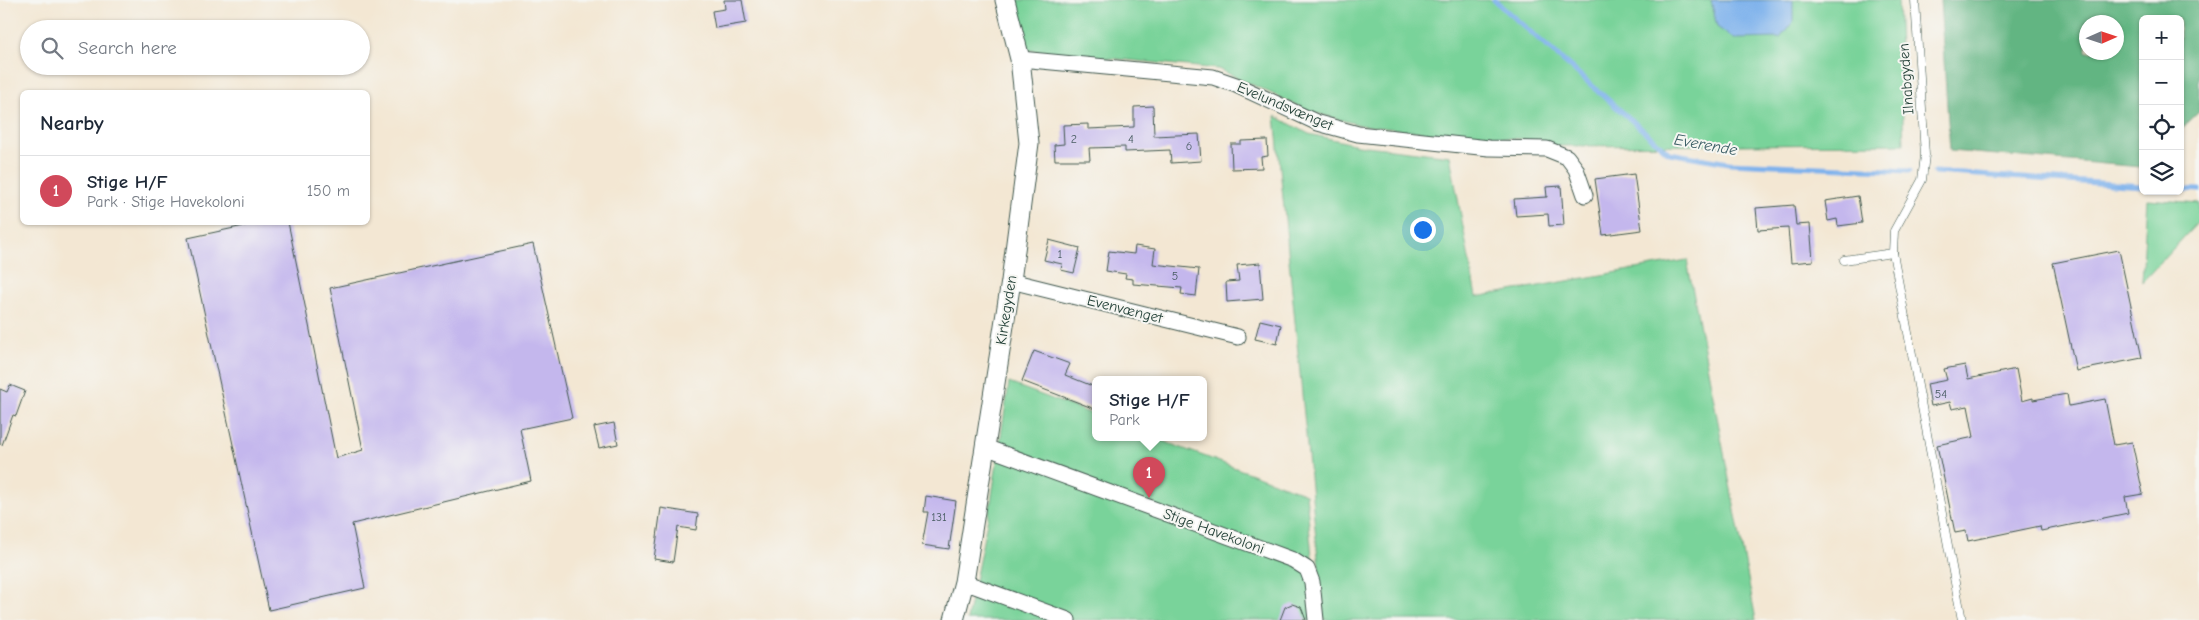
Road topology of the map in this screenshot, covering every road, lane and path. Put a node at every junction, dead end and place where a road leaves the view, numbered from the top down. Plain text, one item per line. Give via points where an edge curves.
1 (1005, 0) edge
2 (1915, 0) edge
3 (1020, 59) junction
4 (1585, 195) dead end
5 (1893, 253) junction
6 (1844, 260) dead end
7 (1011, 281) junction
8 (1238, 337) dead end
9 (985, 447) junction
10 (964, 582) junction
11 (954, 620) edge
12 (1068, 620) edge
13 (1316, 620) edge
14 (1962, 620) edge

1 - 3 street, Kirkegyden
2 - 5 lane, Ilnabgyden via 1925,155 1922,180 1894,231
3 - 4 street, Evelundsvænget via 1213,77 1318,123 1358,134 1489,148 1547,149 1567,157 1576,169
3 - 7 street, Kirkegyden via 1029,143
5 - 6 lane
5 - 14 lane, Ilnabgyden
7 - 8 street, Evenvænget
7 - 9 street, Kirkegyden
9 - 10 street, Kirkegyden
9 - 13 street, Stige Havekoloni via 1293,560 1307,569 1312,582
10 - 11 street, Kirkegyden
10 - 12 street

